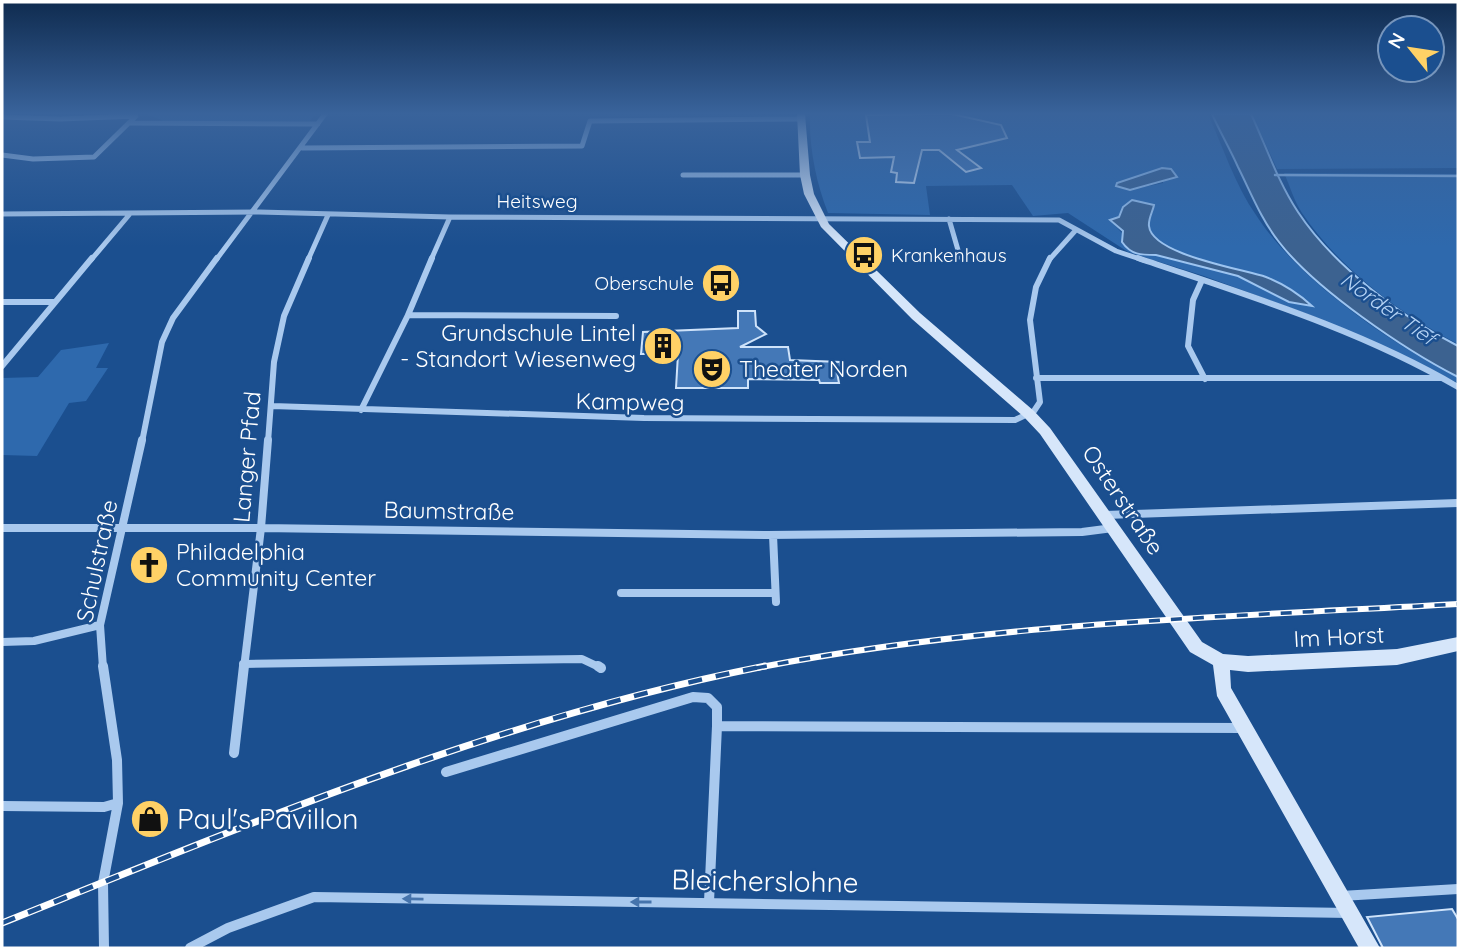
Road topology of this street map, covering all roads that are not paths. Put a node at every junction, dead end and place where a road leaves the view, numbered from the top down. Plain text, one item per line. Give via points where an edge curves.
1 (294, 158) edge
2 (804, 158) edge
3 (683, 175) dead end
4 (805, 175) junction
5 (254, 212) junction
6 (2, 214) edge
7 (129, 215) junction
8 (328, 215) junction
9 (450, 217) junction
10 (821, 217) junction
11 (949, 219) junction
12 (1075, 231) junction
13 (960, 257) dead end
14 (1202, 280) junction
15 (2, 302) edge
16 (55, 302) junction
17 (408, 315) junction
18 (616, 316) dead end
19 (2, 366) edge
20 (1037, 378) junction
21 (1445, 378) junction
22 (1205, 379) junction
23 (1458, 387) edge
24 (272, 406) junction
25 (361, 410) junction
26 (1029, 414) junction
27 (1458, 503) edge
28 (1109, 522) junction
29 (2, 528) edge
30 (124, 528) junction
31 (261, 528) junction
32 (773, 535) junction
33 (621, 593) dead end
34 (100, 625) junction
35 (2, 642) edge
36 (1458, 644) edge
37 (1221, 661) junction
38 (243, 664) junction
39 (601, 668) dead end
40 (717, 726) junction
41 (1245, 728) junction
42 (234, 753) dead end
43 (446, 772) dead end
44 (118, 803) junction
45 (2, 806) edge
46 (1458, 889) edge
47 (709, 902) junction
48 (1345, 904) junction
49 (104, 948) edge
50 (190, 948) edge
51 (1370, 948) edge

1 - 5 street, Schulstraße
2 - 4 street, Osterstraße
3 - 4 street
4 - 10 street, Osterstraße
5 - 7 street, Heitsweg
5 - 8 street, Heitsweg
5 - 30 street, Schulstraße via 173,318 162,342
6 - 7 street, Heitsweg
7 - 16 street
8 - 9 street, Heitsweg
8 - 24 street, Langer Pfad via 284,316 274,362
9 - 10 street, Heitsweg
9 - 17 street
10 - 11 street, Heitsweg
10 - 26 street, Osterstraße via 910,312
11 - 12 street, Heitsweg via 1059,220
11 - 13 street
12 - 14 street via 1116,251
12 - 20 street via 1048,261 1029,310
14 - 21 street via 1332,328
14 - 22 street via 1193,300 1188,346
15 - 16 street
16 - 19 street
17 - 18 street
17 - 25 street
20 - 22 street
20 - 26 street via 1041,401
21 - 22 street
21 - 23 street
24 - 25 street, Kampweg
24 - 31 street, Langer Pfad
25 - 26 street, Kampweg via 761,422 1015,420
26 - 28 street, Osterstraße
27 - 28 street, Baumstraße
28 - 32 street, Baumstraße via 1082,532
28 - 37 street, Osterstraße via 1189,640
29 - 30 street, Baumstraße
30 - 31 street, Baumstraße
30 - 34 street, Schulstraße
31 - 32 street, Baumstraße
31 - 38 street, Langer Pfad
32 - 33 street via 775,598
34 - 35 street via 34,641
34 - 44 street, Schulstraße
36 - 37 street, Im Horst via 1397,657 1248,664
37 - 41 street via 1223,690
38 - 39 street via 582,659
38 - 42 street, Langer Pfad
40 - 41 street
40 - 43 street via 717,707 708,698 693,697
40 - 47 street
41 - 48 street
44 - 45 street via 104,807
44 - 49 street, Schulstraße via 103,883
46 - 48 street, Bleicherslohne
47 - 48 street, Bleicherslohne
47 -> 50 street, Bleicherslohne via 314,897 228,928
48 - 51 street

